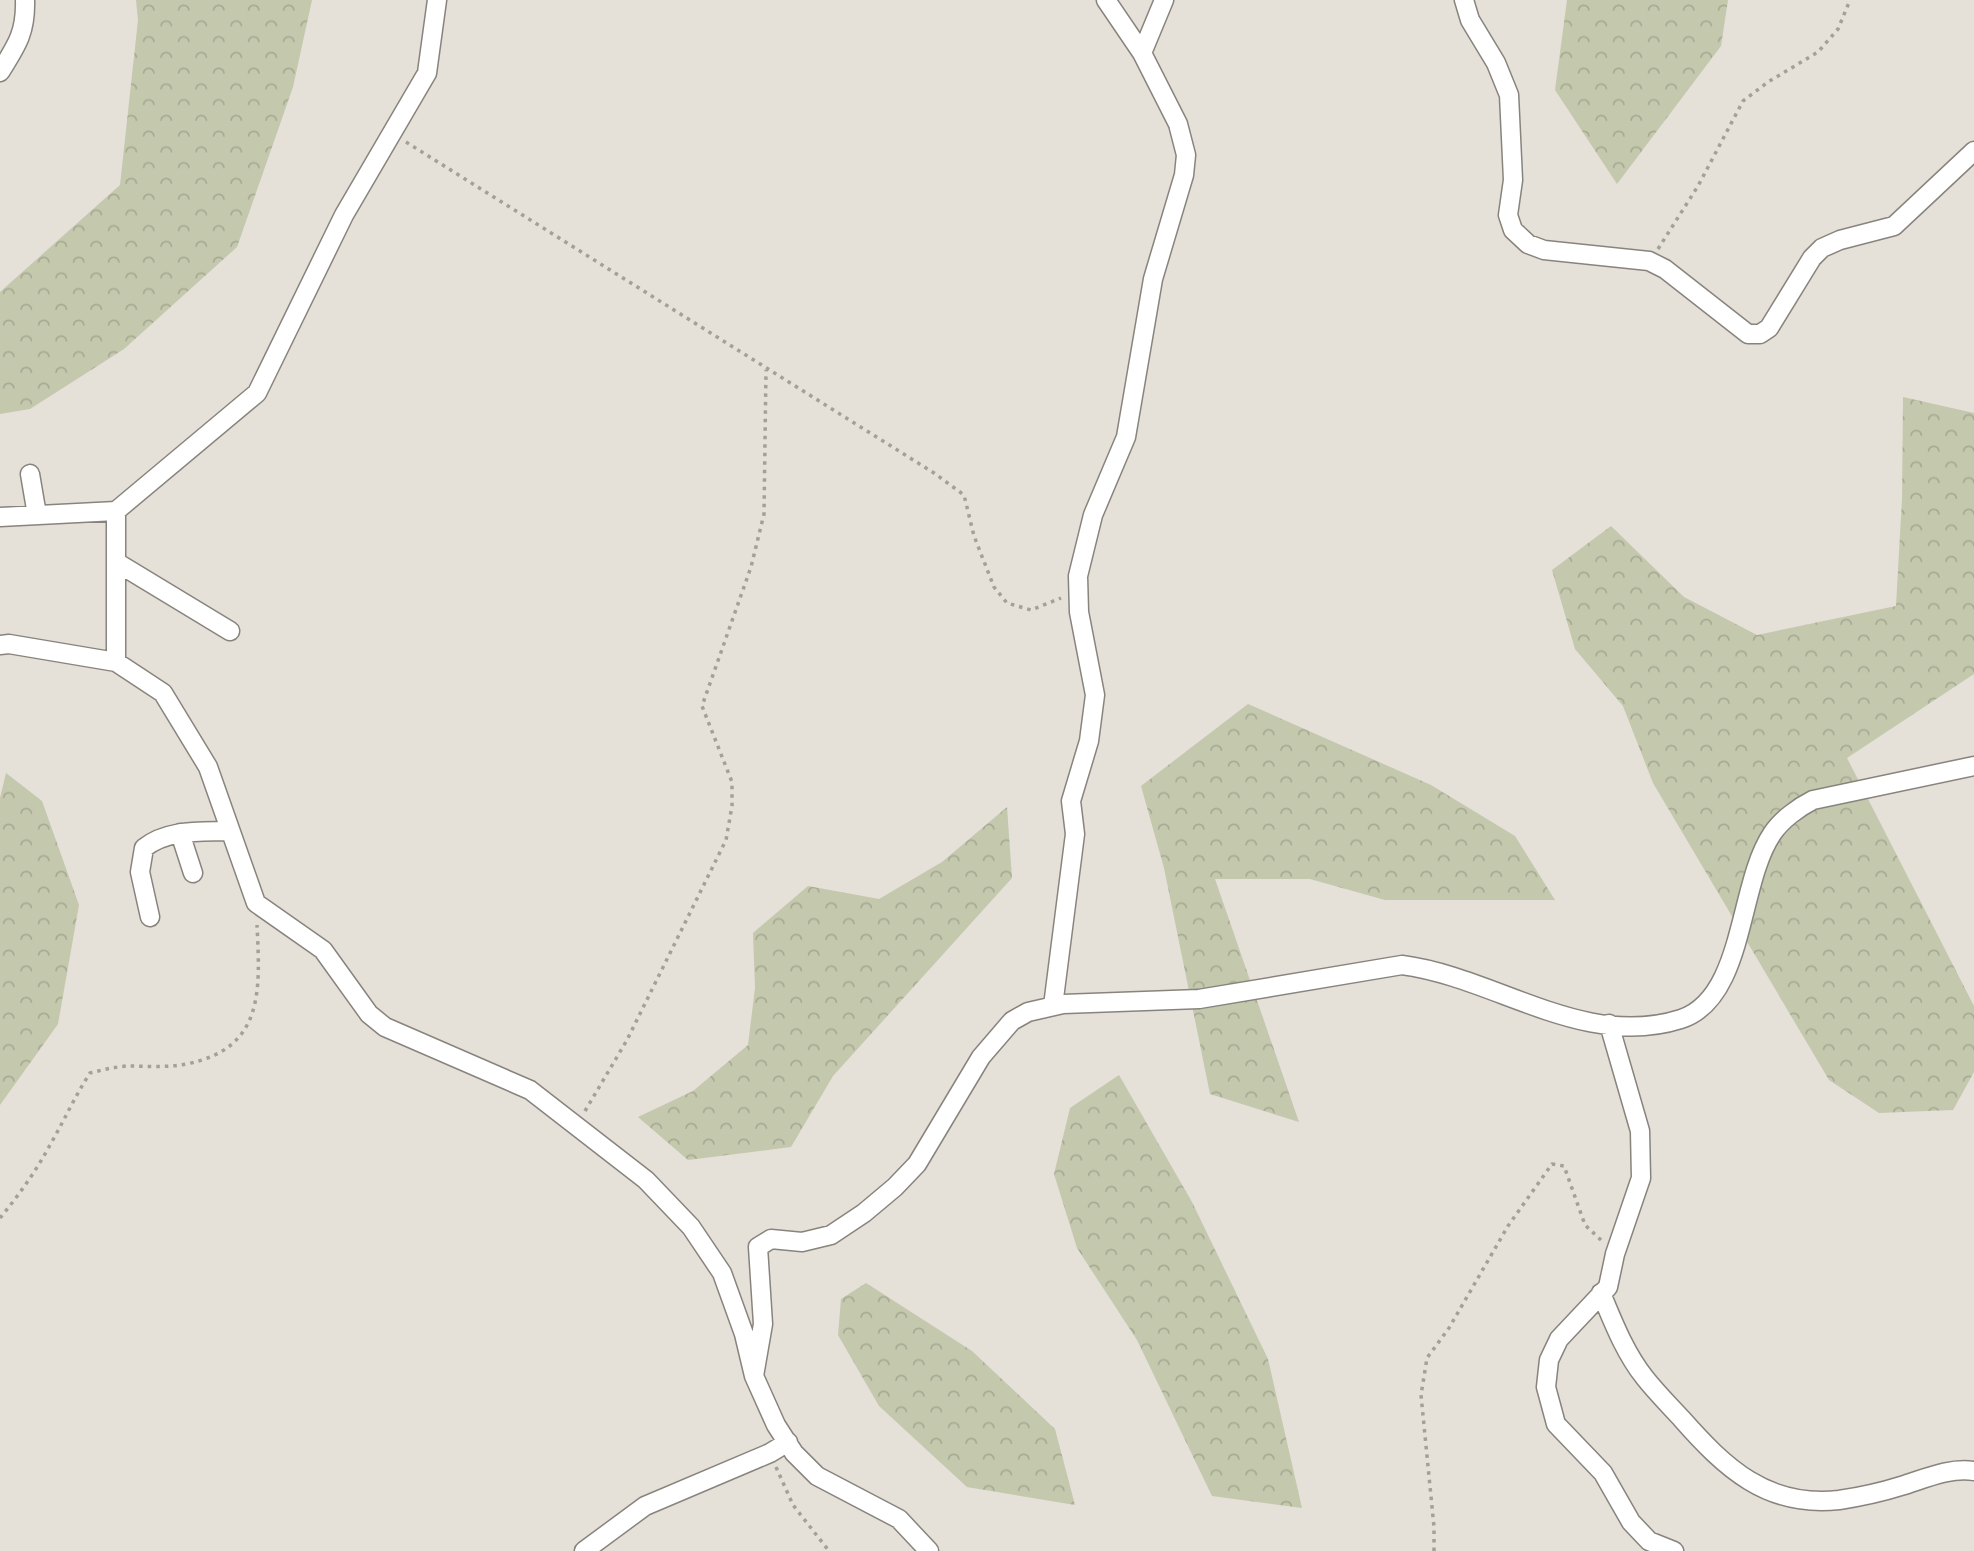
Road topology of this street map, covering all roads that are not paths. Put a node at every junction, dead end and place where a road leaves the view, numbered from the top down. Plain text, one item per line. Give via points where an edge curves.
1 (25, 0) edge
2 (437, 0) edge
3 (1106, 0) edge
4 (1164, 0) edge
5 (1464, 0) edge
6 (1142, 53) junction
7 (0, 72) edge
8 (1974, 151) edge
9 (30, 474) dead end
10 (116, 511) junction
11 (37, 515) junction
12 (0, 517) edge
13 (116, 562) junction
14 (230, 631) dead end
15 (0, 645) edge
16 (116, 662) junction
17 (1974, 766) edge
18 (229, 831) junction
19 (180, 833) junction
20 (193, 873) dead end
21 (150, 917) dead end
22 (1053, 1006) junction
23 (1609, 1024) junction
24 (1601, 1293) junction
25 (754, 1376) junction
26 (788, 1442) junction
27 (1974, 1471) edge
28 (584, 1551) edge
29 (929, 1551) edge
30 (1674, 1551) edge

1 - 7 street via 19,41
2 - 10 street via 427,73 344,215 257,393
3 - 6 street
4 - 6 street
5 - 8 street via 1509,95 1513,180 1508,215 1513,230 1528,244 1544,250 1649,261 1748,334 1769,328 1822,248 1894,226
6 - 22 street via 1178,124 1186,155 1153,279 1126,437 1093,514 1078,576 1079,612 1094,695 1089,741 1071,801 1074,834
9 - 11 street
10 - 11 street
10 - 13 street
11 - 12 street
13 - 14 street
13 - 16 street
15 - 16 street
16 - 18 street via 163,693 208,766
17 - 23 street via 1801,806 1772,833 1753,874 1721,983 1695,1014 1667,1023
18 - 19 street
18 - 25 street via 256,903 323,950 369,1014 385,1027 530,1090 646,1180 691,1227 722,1273
19 - 20 street
19 - 21 street via 156,839 144,848 139,872
22 - 23 street via 1199,999 1402,965 1450,976 1540,1009
22 - 25 street via 1012,1021 981,1057 917,1164 864,1213 831,1235 802,1242 771,1239 758,1247 763,1324
23 - 24 street via 1640,1132 1643,1163 1608,1287
24 - 27 street via 1617,1332 1644,1377 1706,1447 1739,1476 1774,1494 1803,1501 1840,1500 1941,1473
24 - 30 street via 1559,1339 1549,1360 1546,1387 1556,1424 1603,1473 1631,1522 1650,1541
25 - 26 street
26 - 28 street via 645,1506
26 - 29 street via 817,1476 899,1519

